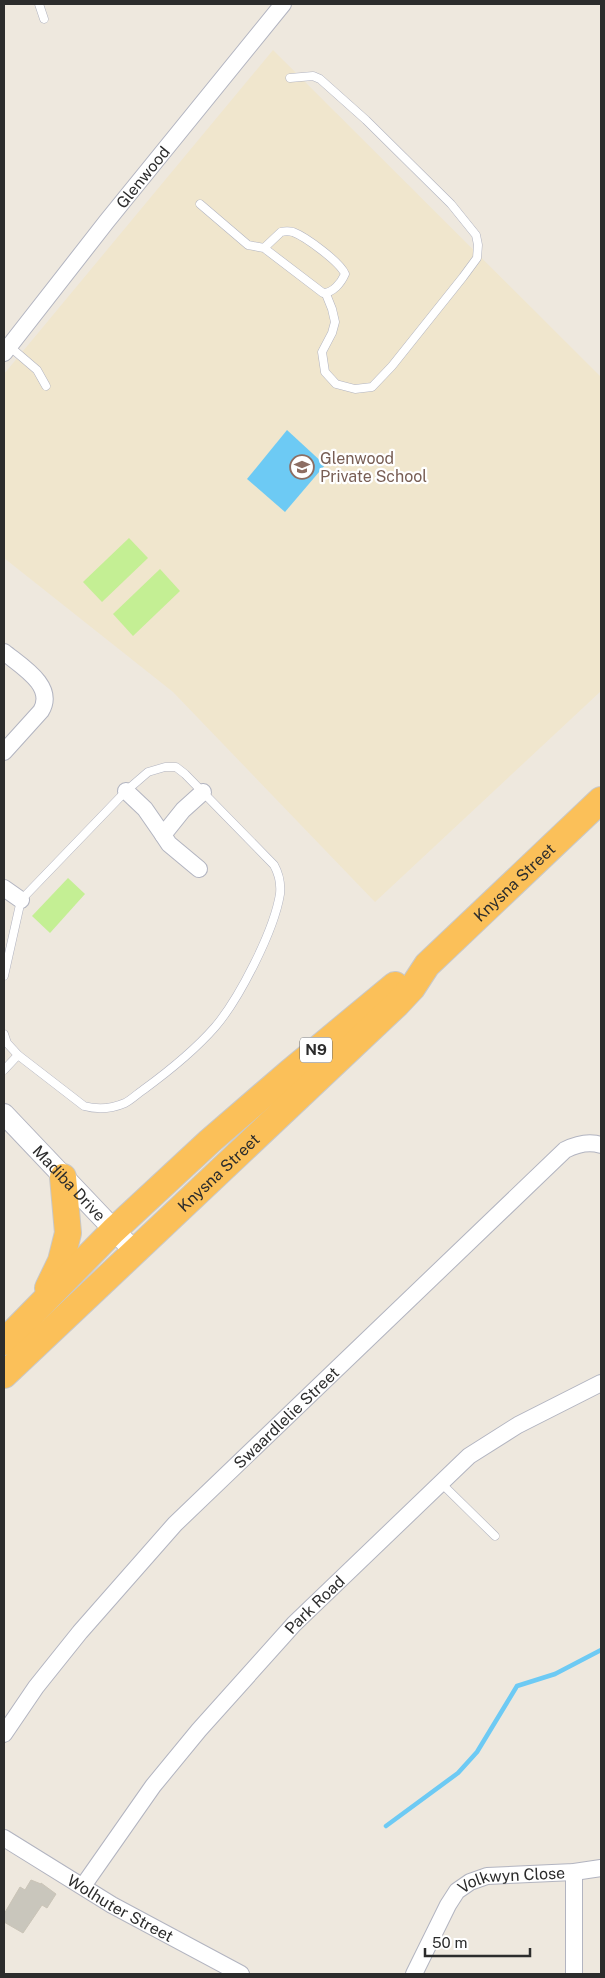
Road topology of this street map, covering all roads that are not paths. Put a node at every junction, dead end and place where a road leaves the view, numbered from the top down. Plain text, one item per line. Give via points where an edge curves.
1 (39, 4) edge
2 (283, 4) edge
3 (44, 19) dead end
4 (290, 78) dead end
5 (200, 204) dead end
6 (264, 248) junction
7 (326, 294) junction
8 (7, 350) edge
9 (46, 386) dead end
10 (4, 652) edge
11 (4, 752) edge
12 (126, 791) junction
13 (202, 792) junction
14 (601, 800) edge
15 (163, 835) junction
16 (199, 869) dead end
17 (4, 888) edge
18 (21, 900) junction
19 (427, 965) junction
20 (4, 976) edge
21 (4, 1034) edge
22 (18, 1055) junction
23 (4, 1070) edge
24 (4, 1114) edge
25 (601, 1145) edge
26 (63, 1177) junction
27 (114, 1231) junction
28 (134, 1252) junction
29 (38, 1306) junction
30 (4, 1342) edge
31 (4, 1375) edge
32 (601, 1383) edge
33 (441, 1483) junction
34 (495, 1536) dead end
35 (4, 1734) edge
36 (4, 1838) edge
37 (601, 1868) edge
38 (574, 1872) junction
39 (83, 1886) junction
40 (241, 1974) edge
41 (414, 1974) edge
42 (574, 1974) edge

1 - 3 lane
2 - 8 street, Glenwood
4 - 7 lane via 313,76 320,79 451,204 476,235 478,245 477,258 372,387 355,389 336,384 325,372 322,352 335,322
5 - 6 lane via 248,246
6 - 7 lane
6 - 7 lane via 281,232 292,232 305,239 344,271 343,278
8 - 9 lane via 37,370
10 - 11 street via 36,679 45,698 41,711
12 - 13 lane via 148,772 176,767
12 - 15 street via 145,809
12 - 18 lane
13 - 15 street
13 - 22 lane via 274,865 280,881 277,903 254,965 216,1026 186,1055 125,1103 96,1110 84,1106
14 - 19 highway, Knysna Street / N9
15 - 16 street
17 - 18 street
18 - 20 lane
19 - 27 highway, Knysna Street / N9 via 387,990 305,1059 210,1141
19 - 28 highway, Knysna Street / N9 via 412,988 396,1004
21 - 22 lane
22 - 23 lane
24 - 26 street, Madiba Drive
25 - 35 street, Swaardlelie Street via 590,1142 566,1150 175,1524 52,1667
26 - 27 street, Madiba Drive
26 - 29 highway via 68,1233 66,1248
27 - 28 street, Madiba Drive
27 - 29 highway, Knysna Street / N9
28 - 31 highway, Knysna Street / N9
29 - 30 highway, Knysna Street / N9
32 - 33 street, Park Road via 518,1425 469,1456
33 - 34 lane
33 - 39 street, Park Road via 294,1624 206,1723 153,1786
36 - 39 street, Wolhuter Street
37 - 38 street, Volkwyn Close
38 - 41 street, Volkwyn Close via 487,1876 470,1882 457,1891 448,1905
38 - 42 street
39 - 40 street, Wolhuter Street via 162,1933

